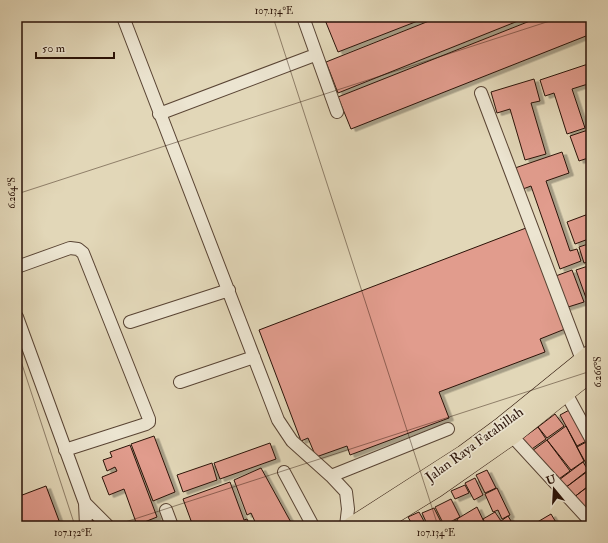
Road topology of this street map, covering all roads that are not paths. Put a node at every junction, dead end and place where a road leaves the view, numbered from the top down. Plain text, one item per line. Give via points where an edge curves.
1 (122, 17) edge
2 (303, 17) edge
3 (315, 55) junction
4 (481, 93) dead end
5 (337, 112) dead end
6 (159, 114) junction
7 (17, 267) edge
8 (229, 290) junction
9 (17, 317) edge
10 (130, 322) dead end
11 (254, 357) junction
12 (588, 362) edge
13 (180, 382) dead end
14 (566, 393) junction
15 (448, 429) dead end
16 (512, 436) junction
17 (591, 439) edge
18 (65, 450) junction
19 (284, 472) dead end
20 (331, 476) junction
21 (85, 503) junction
22 (166, 510) dead end
23 (591, 522) edge
24 (86, 526) edge
25 (107, 526) edge
26 (172, 526) edge
27 (313, 526) edge
28 (346, 526) edge
29 (351, 526) edge
30 (376, 526) edge
31 (584, 526) edge

1 - 6 street
2 - 3 street
3 - 5 street
3 - 6 street
4 - 12 street
6 - 8 street
7 - 18 street via 70,248 83,253 148,419 146,424
8 - 10 street
8 - 11 street
9 - 18 street
11 - 13 street
11 - 20 street via 284,432
12 - 14 highway, Jalan Raya Fatahillah
12 - 29 highway, Jalan Raya Fatahillah via 463,454
14 - 16 highway, Jalan Raya Fatahillah
14 - 17 street
15 - 20 street
16 - 23 street
16 - 30 highway, Jalan Raya Fatahillah via 436,490
18 - 21 street
19 - 27 street
20 - 28 street via 346,492
21 - 24 street
21 - 25 street
22 - 26 street
23 - 31 street

